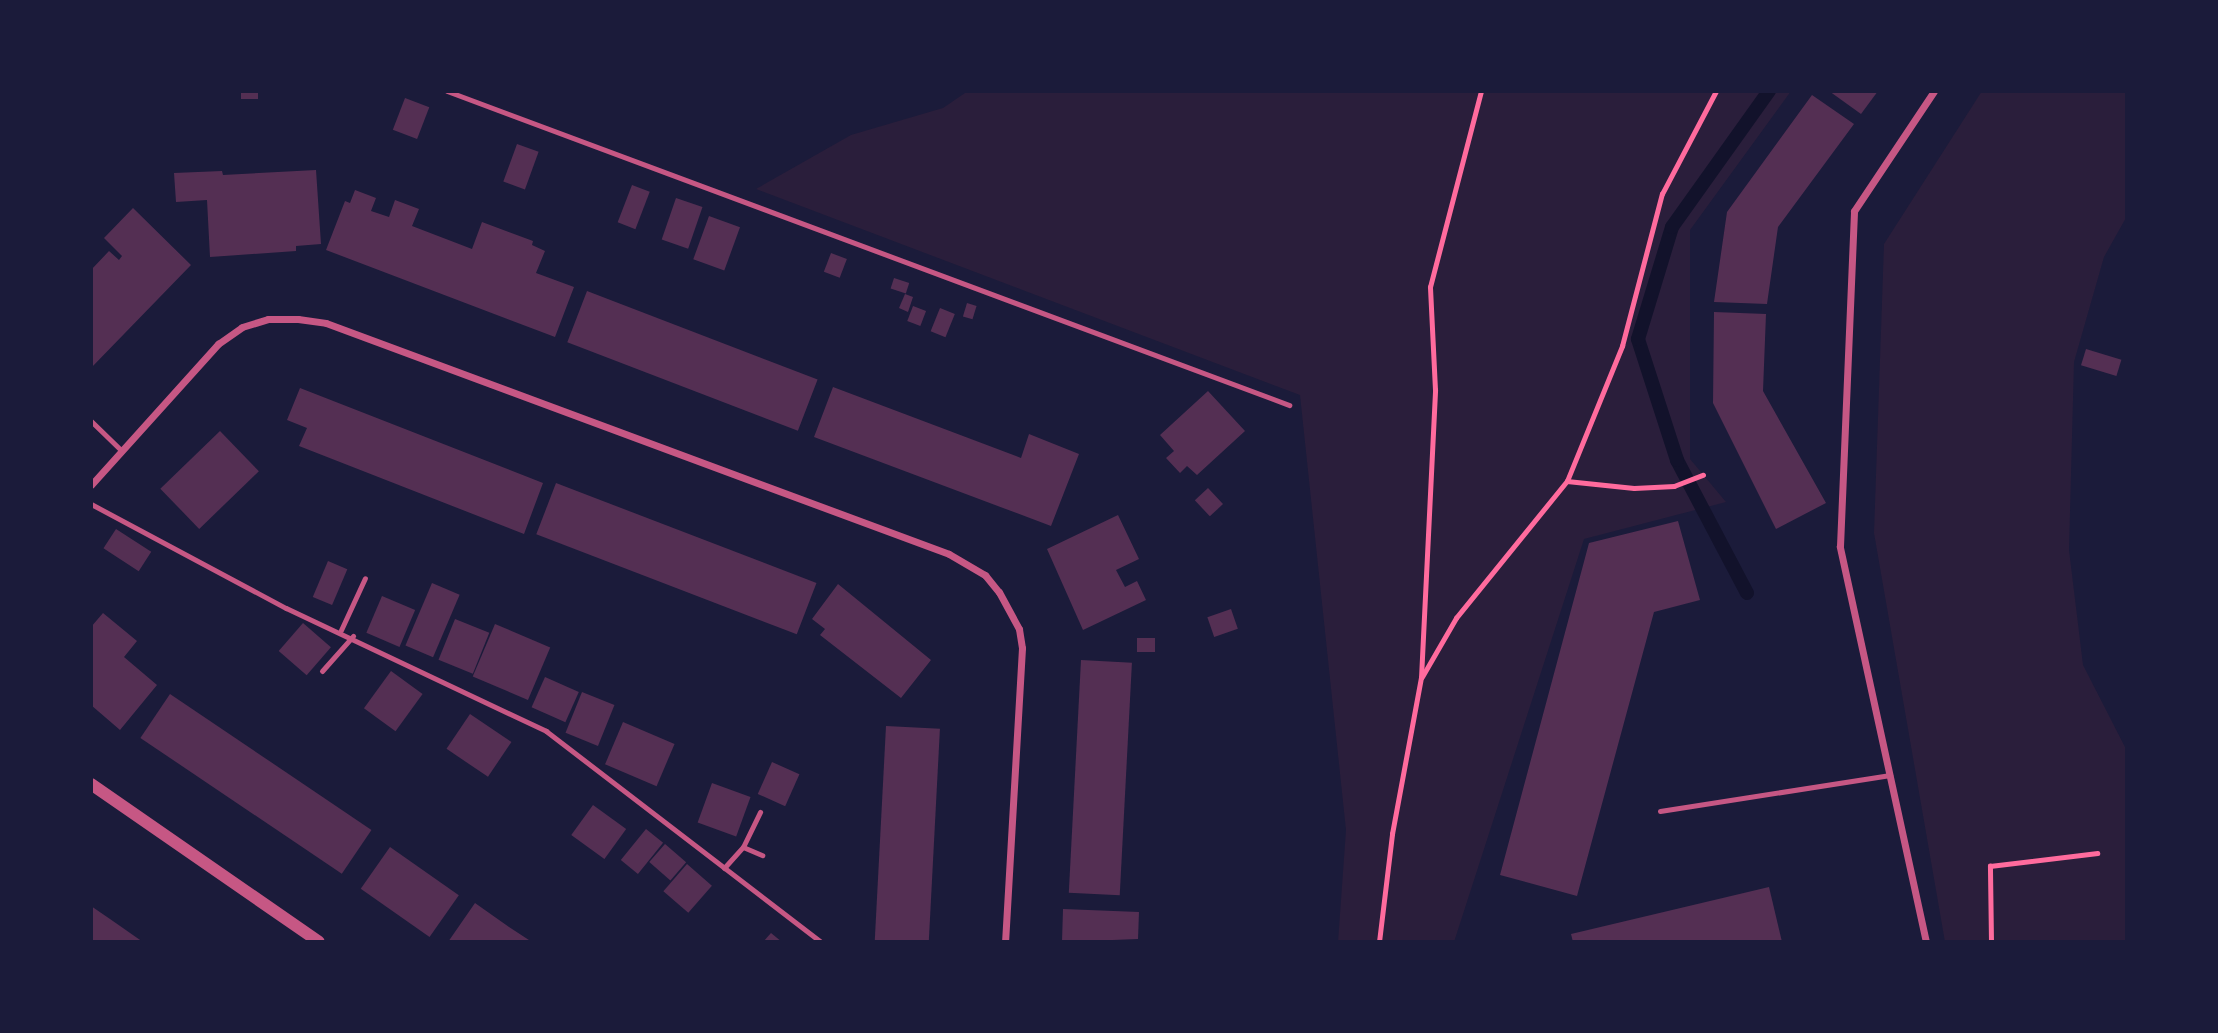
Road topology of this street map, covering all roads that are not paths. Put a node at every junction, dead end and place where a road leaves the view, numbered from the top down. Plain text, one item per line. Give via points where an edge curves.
1 (447, 91) edge
2 (1934, 91) edge
3 (1289, 405) dead end
4 (91, 421) edge
5 (122, 451) junction
6 (91, 485) edge
7 (91, 504) edge
8 (365, 578) dead end
9 (341, 630) junction
10 (352, 636) junction
11 (322, 671) dead end
12 (1890, 775) junction
13 (91, 784) edge
14 (1660, 811) dead end
15 (760, 812) dead end
16 (743, 847) junction
17 (762, 855) dead end
18 (724, 868) junction
19 (319, 942) edge
20 (821, 942) edge
21 (1005, 942) edge
22 (1926, 942) edge

1 - 3 lane
2 - 12 street via 1854,211 1840,546
4 - 5 lane
5 - 6 street
5 - 21 street via 218,344 242,327 268,319 326,323 968,564 985,575 1010,609 1022,648
7 - 9 lane via 286,608
8 - 9 lane
9 - 10 lane
10 - 11 lane
10 - 18 lane via 546,731
12 - 14 lane
12 - 22 street
13 - 19 street
15 - 16 lane
16 - 17 lane
16 - 18 lane
18 - 20 lane

